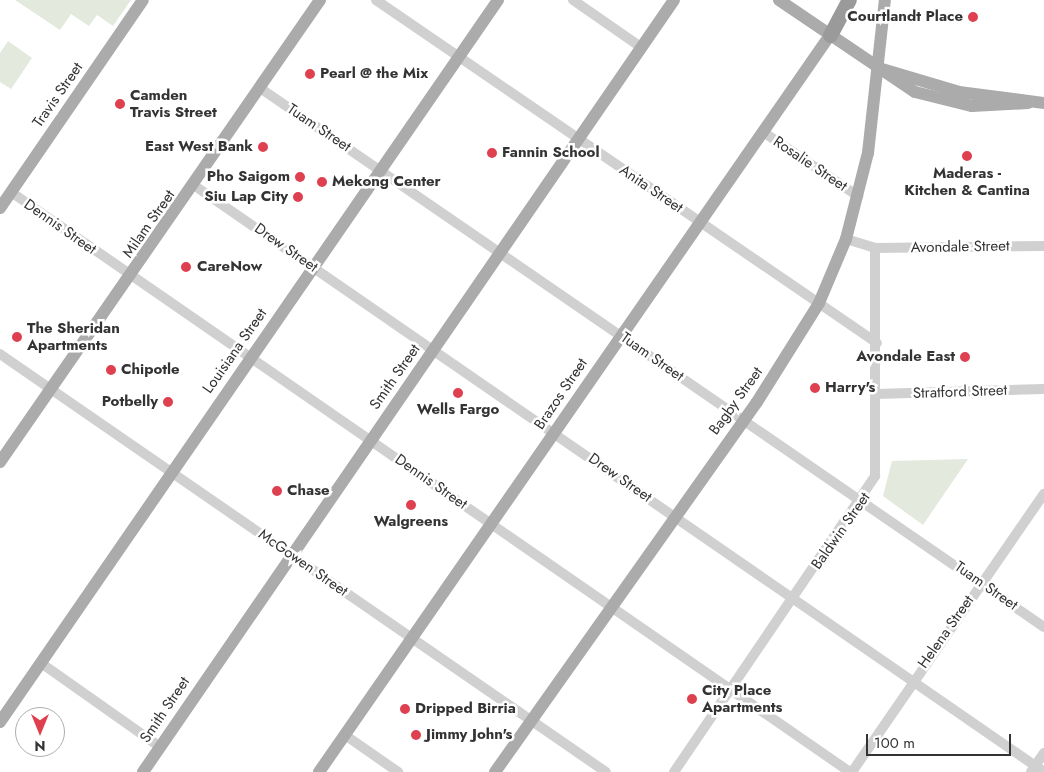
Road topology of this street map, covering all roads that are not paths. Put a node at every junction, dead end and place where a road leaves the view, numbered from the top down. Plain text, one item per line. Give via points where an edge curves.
1 (143, 0) edge
2 (320, 0) edge
3 (376, 0) edge
4 (498, 0) edge
5 (573, 0) edge
6 (674, 0) edge
7 (779, 0) edge
8 (849, 0) edge
9 (885, 0) edge
10 (830, 35) junction
11 (642, 48) junction
12 (460, 57) junction
13 (880, 69) junction
14 (260, 88) junction
15 (1044, 102) edge
16 (763, 132) junction
17 (578, 139) junction
18 (380, 171) junction
19 (195, 186) junction
20 (10, 192) junction
21 (858, 196) junction
22 (0, 208) edge
23 (700, 222) junction
24 (846, 239) junction
25 (1044, 246) edge
26 (875, 248) junction
27 (500, 254) junction
28 (314, 267) junction
29 (132, 276) junction
30 (819, 303) junction
31 (620, 334) junction
32 (877, 343) junction
33 (434, 350) junction
34 (0, 354) edge
35 (250, 357) junction
36 (51, 389) junction
37 (1044, 389) edge
38 (876, 394) junction
39 (741, 420) junction
40 (554, 433) junction
41 (371, 441) junction
42 (0, 462) edge
43 (172, 473) junction
44 (1044, 494) edge
45 (862, 501) junction
46 (675, 516) junction
47 (491, 524) junction
48 (291, 555) junction
49 (982, 582) junction
50 (795, 598) junction
51 (613, 607) junction
52 (1044, 627) edge
53 (412, 639) junction
54 (41, 663) junction
55 (912, 680) junction
56 (732, 688) junction
57 (531, 721) junction
58 (0, 722) edge
59 (345, 735) junction
60 (160, 747) junction
61 (1044, 753) edge
62 (1037, 770) edge
63 (143, 772) edge
64 (320, 772) edge
65 (398, 772) edge
66 (496, 772) edge
67 (606, 772) edge
68 (674, 772) edge
69 (851, 772) edge

1 - 20 main road, Travis Street
2 - 14 main road, Milam Street
3 - 12 street, Anita Street
4 - 12 main road, Louisiana Street
5 - 11 street
6 - 11 main road, Smith Street
7 - 10 main road
8 - 10 highway
9 - 13 main road, Bagby Street
10 - 13 main road
10 - 16 main road, Brazos Street
11 - 17 main road, Smith Street
12 - 17 street, Anita Street
12 - 18 main road, Louisiana Street
13 - 15 main road via 900,86 936,100 993,108
13 - 21 main road, Bagby Street
14 - 18 street, Tuam Street
14 - 19 main road, Milam Street
16 - 21 street, Rosalie Street
16 - 23 main road, Brazos Street
17 - 23 street, Anita Street
17 - 27 main road, Smith Street
18 - 27 street, Tuam Street
18 - 28 main road, Louisiana Street
19 - 28 street, Drew Street
19 - 29 main road, Milam Street
20 - 22 main road, Travis Street
20 - 29 street, Dennis Street
21 - 24 main road, Bagby Street
23 - 30 street, Anita Street
23 - 31 main road, Brazos Street
24 - 26 street
24 - 30 main road, Bagby Street
25 - 26 street, Avondale Street
26 - 32 street, Baldwin Street
27 - 31 street, Tuam Street
27 - 33 main road, Smith Street
28 - 33 street, Drew Street
28 - 35 main road, Louisiana Street
29 - 35 street, Dennis Street
29 - 36 main road, Milam Street
30 - 32 street, Anita Street
30 - 39 main road, Bagby Street
31 - 39 street, Tuam Street
31 - 40 main road, Brazos Street
32 - 38 street, Baldwin Street
33 - 40 street, Drew Street
33 - 41 main road, Smith Street
34 - 36 street, McGowen Street
35 - 41 street, Dennis Street
35 - 43 main road, Louisiana Street
36 - 42 main road, Milam Street
36 - 43 street, McGowen Street
37 - 38 street, Stratford Street
38 - 45 street, Baldwin Street via 877,464
39 - 45 street, Tuam Street
39 - 46 main road, Bagby Street
40 - 46 street, Drew Street
40 - 47 main road, Brazos Street
41 - 47 street, Dennis Street
41 - 48 main road, Smith Street
43 - 48 street, McGowen Street
43 - 54 main road, Louisiana Street
44 - 49 street, Helena Street
45 - 49 street, Tuam Street
45 - 50 street, Baldwin Street
46 - 50 street, Drew Street
46 - 51 main road, Bagby Street
47 - 51 street, Dennis Street
47 - 53 main road, Brazos Street
48 - 53 street, McGowen Street
48 - 60 main road, Smith Street
49 - 52 street, Tuam Street
49 - 55 street, Helena Street
50 - 55 street, Drew Street
50 - 56 street, Baldwin Street
51 - 56 street, Dennis Street
51 - 57 main road, Bagby Street
53 - 57 street, McGowen Street
53 - 59 main road, Brazos Street
54 - 58 main road, Louisiana Street
54 - 60 street
55 - 62 street, Drew Street
55 - 69 street, Helena Street
56 - 68 street, Baldwin Street
56 - 69 street, Dennis Street
57 - 66 main road, Bagby Street
57 - 67 street, McGowen Street
59 - 64 main road, Brazos Street
59 - 65 street
60 - 63 main road, Smith Street
61 - 62 street

